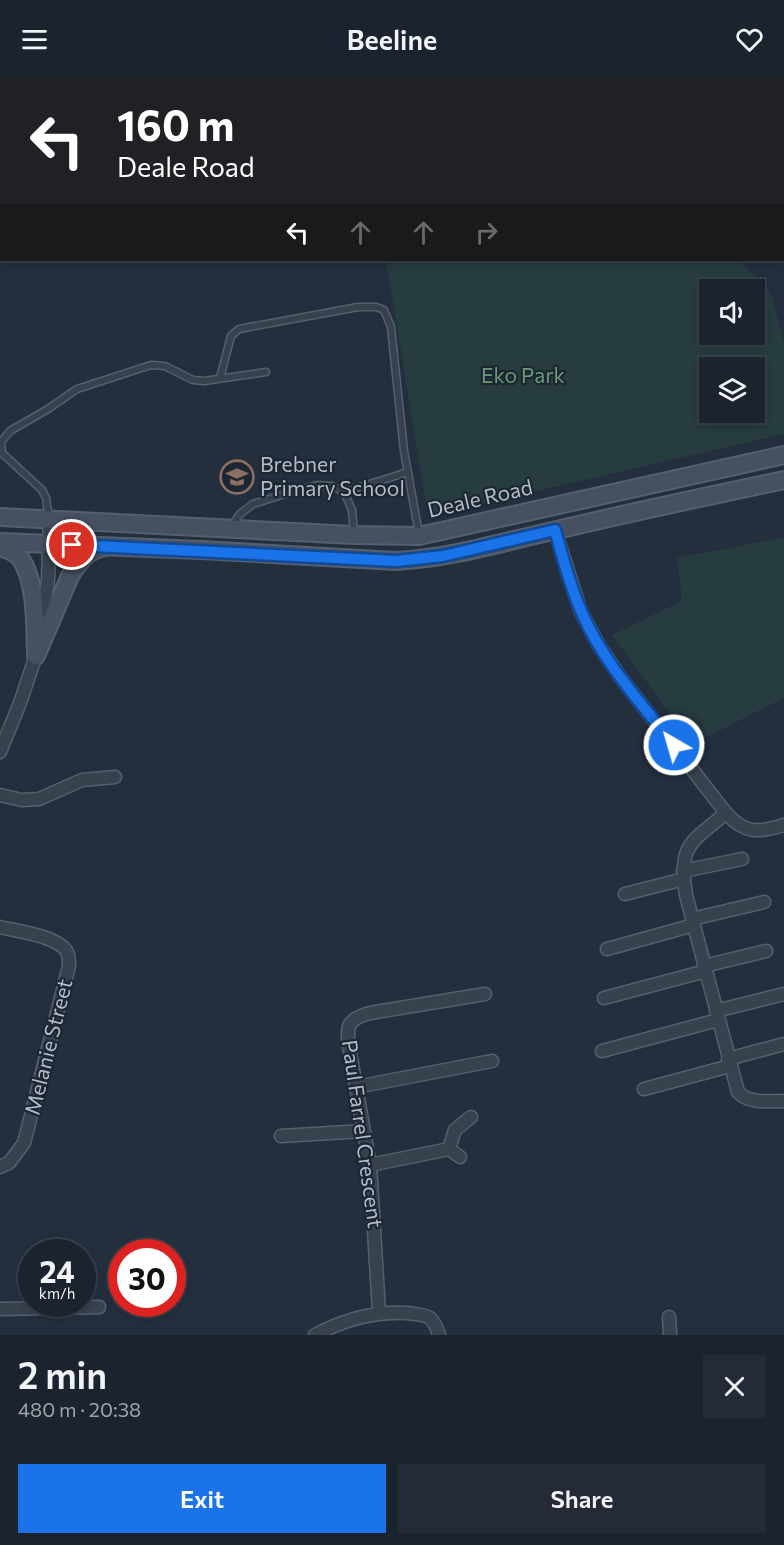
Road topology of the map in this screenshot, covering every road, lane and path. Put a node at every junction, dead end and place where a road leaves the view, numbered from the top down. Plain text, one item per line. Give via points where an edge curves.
1 (266, 372) dead end
2 (220, 378) junction
3 (784, 455) edge
4 (740, 464) junction
5 (408, 472) junction
6 (784, 480) edge
7 (746, 488) junction
8 (344, 492) junction
9 (567, 502) junction
10 (517, 514) junction
11 (0, 517) edge
12 (50, 519) junction
13 (230, 529) junction
14 (555, 530) junction
15 (285, 532) junction
16 (354, 535) junction
17 (419, 536) junction
18 (0, 542) edge
19 (49, 544) junction
20 (0, 547) edge
21 (141, 548) junction
22 (286, 555) junction
23 (36, 656) junction
24 (6, 725) edge
25 (0, 752) edge
26 (116, 777) dead end
27 (0, 795) edge
28 (726, 813) junction
29 (784, 825) edge
30 (742, 859) dead end
31 (684, 875) junction
32 (625, 894) dead end
33 (764, 902) dead end
34 (693, 922) junction
35 (0, 927) edge
36 (607, 949) dead end
37 (766, 951) dead end
38 (705, 968) junction
39 (485, 994) dead end
40 (784, 994) edge
41 (604, 998) dead end
42 (717, 1015) junction
43 (784, 1044) edge
44 (602, 1051) dead end
45 (492, 1061) dead end
46 (729, 1062) junction
47 (356, 1087) junction
48 (644, 1089) dead end
49 (784, 1101) edge
50 (471, 1117) dead end
51 (364, 1131) junction
52 (281, 1136) dead end
53 (449, 1149) junction
54 (460, 1157) dead end
55 (370, 1166) junction
56 (0, 1167) edge
57 (99, 1307) dead end
58 (0, 1309) edge
59 (379, 1312) junction
60 (669, 1317) dead end
61 (315, 1335) edge
62 (439, 1335) edge
63 (670, 1335) edge

1 - 2 lane
2 - 5 lane via 231,336 239,329 358,307 381,308 387,312 392,334
2 - 12 lane via 193,380 165,366 151,365 77,389 10,430 1,442 2,453 42,490
3 - 4 street, Deale Road
4 - 7 street
4 - 9 street, Deale Road
5 - 8 lane
5 - 17 lane
6 - 7 street
7 - 14 street
8 - 13 lane via 317,485 272,497 244,510
8 - 16 lane via 352,510
9 - 10 street, Deale Road
9 - 14 street via 554,511
10 - 14 street via 538,519
10 - 17 street, Deale Road
11 - 12 street, Deale Road
12 - 13 street, Deale Road
12 - 19 street
13 - 15 street, Deale Road
14 - 22 street via 420,560
14 - 28 street via 581,612 600,647
15 - 16 street, Deale Road
15 - 22 street
16 - 17 street, Deale Road
18 - 19 street
19 - 21 street
19 - 23 street via 48,580
20 - 23 street via 20,557 27,572 34,608
21 - 22 street
21 - 23 street via 104,547 85,556 70,576
23 - 24 street
24 - 25 street
26 - 27 street via 82,780 39,799
28 - 29 street via 746,829 766,830
28 - 31 street via 688,848
30 - 31 street
31 - 32 street
31 - 34 street
33 - 34 street
34 - 36 street
34 - 38 street
35 - 56 street, Melanie Street via 59,944 66,951 69,966 24,1143 9,1163
37 - 38 street
38 - 41 street
38 - 42 street
39 - 47 street, Paul Farrel Crescent via 354,1019 347,1032
40 - 42 street
42 - 44 street
42 - 46 street
43 - 46 street
45 - 47 street
46 - 48 street
46 - 49 street via 743,1097
47 - 51 street, Paul Farrel Crescent
50 - 53 street via 455,1130
51 - 52 street
51 - 55 street, Paul Farrel Crescent
53 - 54 street
53 - 55 street
55 - 59 street, Paul Farrel Crescent
57 - 58 street
59 - 61 street via 339,1322
59 - 62 street via 424,1315
60 - 63 street

